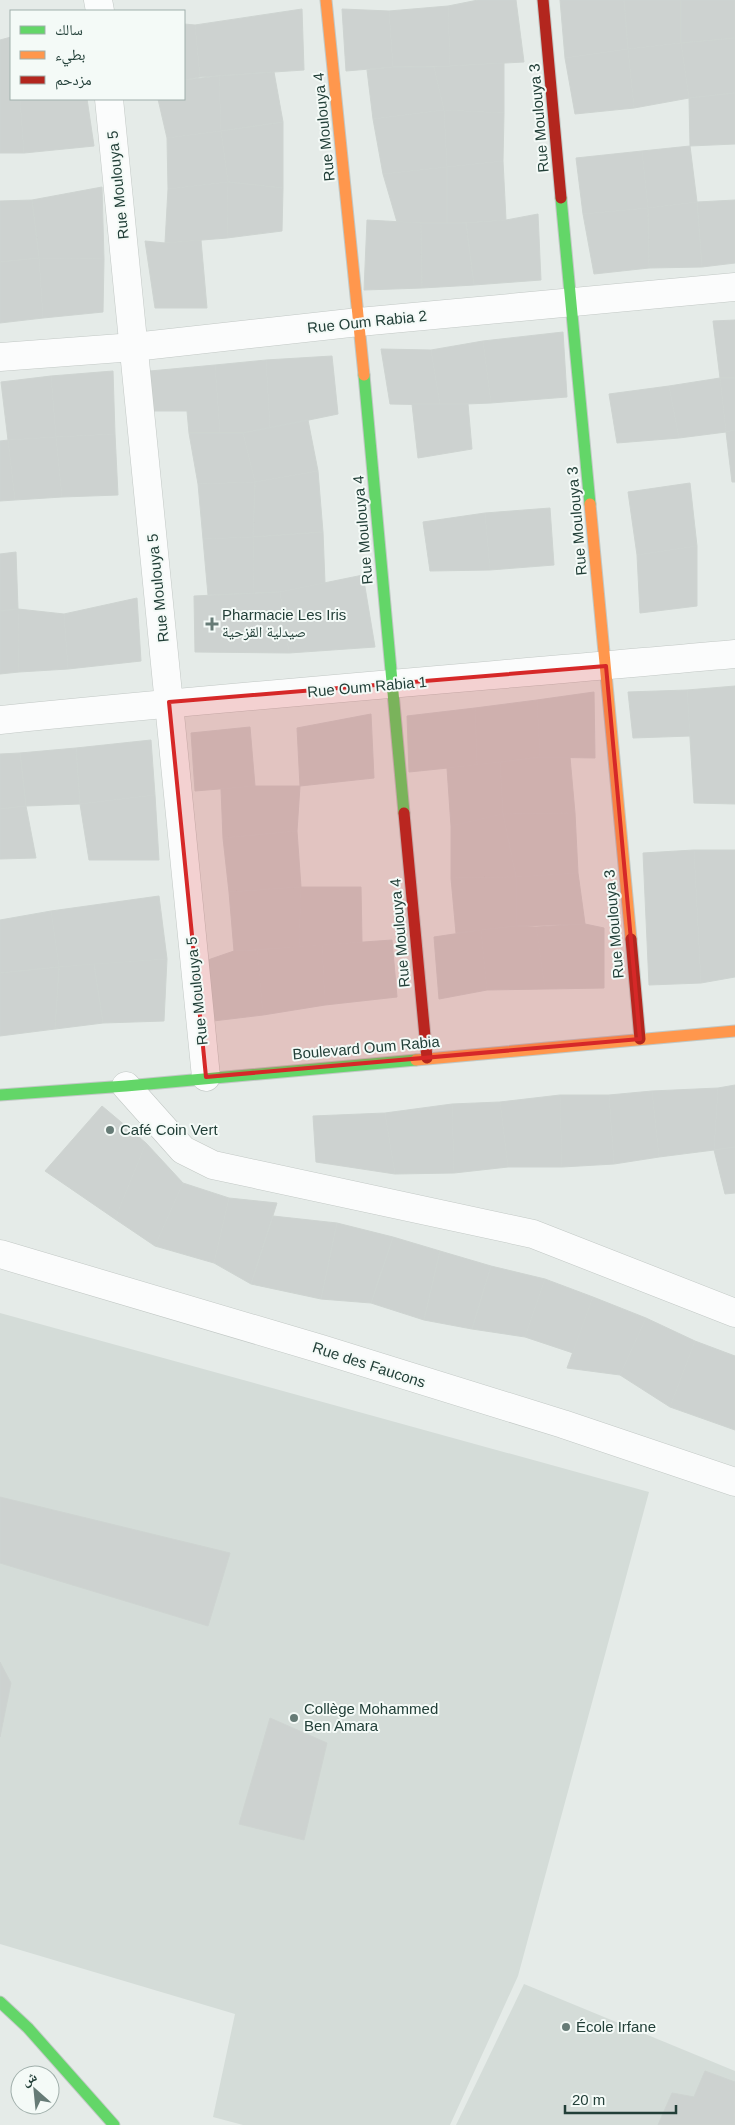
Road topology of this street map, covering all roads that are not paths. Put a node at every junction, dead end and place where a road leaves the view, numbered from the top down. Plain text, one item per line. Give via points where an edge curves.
1 (326, 0) edge
2 (543, 0) edge
3 (109, 100) edge
4 (735, 287) edge
5 (572, 302) junction
6 (359, 322) junction
7 (134, 347) junction
8 (0, 357) edge
9 (735, 654) edge
10 (606, 666) junction
11 (392, 685) junction
12 (169, 702) junction
13 (0, 720) edge
14 (735, 1031) edge
15 (640, 1039) junction
16 (427, 1058) junction
17 (206, 1077) junction
18 (126, 1086) junction
19 (0, 1095) edge
20 (0, 1254) edge
21 (735, 1313) edge
22 (735, 1482) edge
23 (0, 2002) edge
24 (114, 2125) edge

1 - 6 street, Rue Moulouya 4
2 - 5 street, Rue Moulouya 3
3 - 7 street, Rue Moulouya 5
4 - 5 street, Rue Oum Rabia 2
5 - 6 street, Rue Oum Rabia 2
5 - 10 street, Rue Moulouya 3
6 - 7 street, Rue Oum Rabia 2
6 - 11 street, Rue Moulouya 4
7 - 8 street, Rue Oum Rabia 2
7 - 12 street, Rue Moulouya 5
9 - 10 street, Rue Oum Rabia 1
10 - 11 street, Rue Oum Rabia 1
10 - 15 street, Rue Moulouya 3
11 - 12 street, Rue Oum Rabia 1
11 - 16 street, Rue Moulouya 4
12 - 13 street, Rue Oum Rabia 1
12 - 17 street, Rue Moulouya 5
14 - 15 street, Boulevard Oum Rabia
15 - 16 street, Boulevard Oum Rabia
16 - 17 street, Boulevard Oum Rabia
17 - 18 street, Boulevard Oum Rabia
18 - 19 street, Boulevard Oum Rabia
18 - 21 street via 183,1150 213,1165 533,1234
20 - 22 street, Rue des Faucons via 554,1421
23 - 24 street via 28,2028

